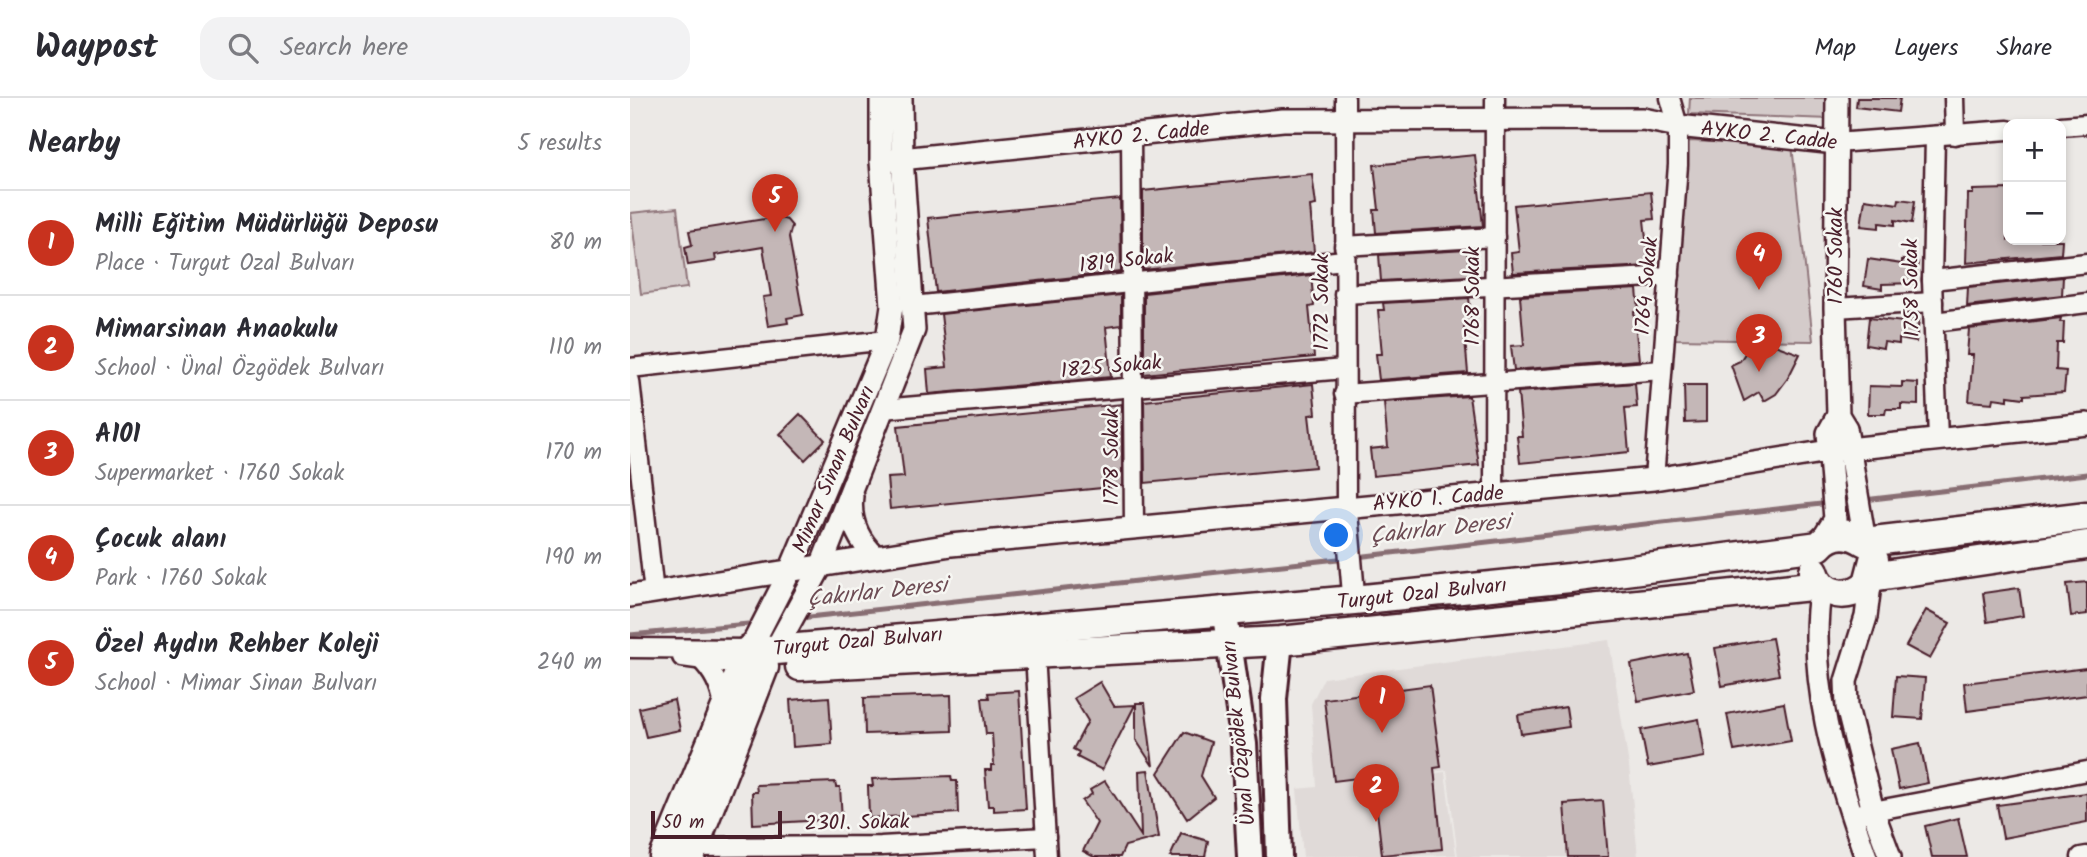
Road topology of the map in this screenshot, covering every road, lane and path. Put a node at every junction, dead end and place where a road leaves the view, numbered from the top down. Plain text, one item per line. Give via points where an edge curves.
1 (881, 98) edge
2 (901, 98) edge
3 (1345, 98) edge
4 (1670, 98) edge
5 (1838, 98) edge
6 (1954, 98) edge
7 (1495, 108) edge
8 (1345, 121) junction
9 (2087, 124) edge
10 (1678, 126) junction
11 (2066, 126) edge
12 (2003, 130) edge
13 (1131, 135) junction
14 (1955, 135) junction
15 (1935, 137) junction
16 (1836, 143) junction
17 (891, 159) junction
18 (1495, 237) junction
19 (1344, 253) junction
20 (2087, 263) edge
21 (1670, 276) junction
22 (1932, 280) junction
23 (1133, 282) junction
24 (1496, 286) junction
25 (1344, 294) junction
26 (1933, 302) junction
27 (2087, 303) edge
28 (913, 306) junction
29 (1835, 309) junction
30 (1934, 322) junction
31 (887, 340) junction
32 (630, 368) edge
33 (1344, 369) junction
34 (1662, 370) junction
35 (630, 381) edge
36 (1494, 384) junction
37 (1133, 387) junction
38 (1344, 394) junction
39 (882, 409) junction
40 (2087, 424) edge
41 (1938, 439) junction
42 (1839, 450) junction
43 (1654, 479) junction
44 (853, 487) junction
45 (1494, 494) junction
46 (1346, 506) junction
47 (2087, 516) edge
48 (1134, 527) junction
49 (1862, 529) junction
50 (2087, 545) edge
51 (1819, 546) junction
52 (875, 556) junction
53 (821, 566) junction
54 (789, 573) junction
55 (1871, 578) junction
56 (1821, 585) junction
57 (654, 593) junction
58 (630, 596) edge
59 (1354, 600) junction
60 (1285, 605) junction
61 (1224, 609) junction
62 (1280, 641) junction
63 (1230, 645) junction
64 (630, 648) edge
65 (761, 651) junction
66 (1035, 654) junction
67 (699, 658) junction
68 (630, 659) edge
69 (724, 706) junction
70 (2087, 771) edge
71 (1873, 811) junction
72 (1851, 815) junction
73 (1046, 837) junction
74 (879, 851) edge
75 (679, 852) edge
76 (2087, 856) edge
77 (1047, 857) edge
78 (1250, 857) edge
79 (1279, 857) edge
80 (1866, 857) edge
81 (1890, 857) edge
82 (2081, 857) edge

1 - 17 street, Mimar Sinan Bulvarı
2 - 17 street, Mimar Sinan Bulvarı
3 - 8 street, 1772 Sokak
4 - 10 street, 1764 Sokak
5 - 16 street, 1760 Sokak
6 - 14 street
7 - 8 street, AYKO 2. Cadde
7 - 10 street, AYKO 2. Cadde via 1643,119
7 - 18 street, 1768 Sokak
8 - 13 street, AYKO 2. Cadde via 1283,120
8 - 19 street, 1772 Sokak
9 - 11 street
10 - 16 street, AYKO 2. Cadde
10 - 21 street, 1764 Sokak
12 - 14 street, AYKO 2. Cadde
13 - 17 street, AYKO 2. Cadde
13 - 23 street, 1778 Sokak
14 - 15 street, AYKO 2. Cadde
15 - 16 street, AYKO 2. Cadde
15 - 22 street, 1758 Sokak
16 - 29 street, 1760 Sokak
17 - 28 street, Mimar Sinan Bulvarı
17 - 31 street, Mimar Sinan Bulvarı via 892,306
18 - 19 street, 1819 Sokak
18 - 24 street, 1768 Sokak
19 - 23 street, 1819 Sokak
19 - 25 street, 1772 Sokak
20 - 22 street
21 - 24 street
21 - 34 street, 1764 Sokak
22 - 26 street, 1758 Sokak
23 - 28 street, 1819 Sokak
23 - 37 street, 1778 Sokak
24 - 25 street
24 - 36 street, 1768 Sokak
25 - 33 street, 1772 Sokak
26 - 29 street
26 - 30 street, 1758 Sokak
27 - 30 street
28 - 39 street, Mimar Sinan Bulvarı via 914,330
29 - 42 street, 1760 Sokak via 1838,415 1828,433
30 - 41 street, 1758 Sokak
31 - 32 street
31 - 54 street, Mimar Sinan Bulvarı
33 - 37 street, 1825 Sokak
33 - 38 street, 1772 Sokak
34 - 36 street
34 - 43 street, 1764 Sokak
35 - 57 street
36 - 38 street
36 - 45 street, 1768 Sokak
37 - 39 street, 1825 Sokak
37 - 48 street, 1778 Sokak
38 - 46 street, 1772 Sokak
39 - 44 street, Mimar Sinan Bulvarı
40 - 41 street, AYKO 1. Cadde
41 - 42 street, AYKO 1. Cadde
42 - 43 street, AYKO 1. Cadde
42 - 49 street via 1854,486
42 - 51 street via 1835,519
43 - 45 street, AYKO 1. Cadde
44 - 52 street via 854,524 861,543
44 - 53 street, Mimar Sinan Bulvarı
45 - 46 street, AYKO 1. Cadde
46 - 48 street, AYKO 1. Cadde
46 - 59 street
47 - 49 main road, Turgut Ozal Bulvarı
48 - 52 street, AYKO 1. Cadde
49 - 51 main road, Turgut Ozal Bulvarı via 1839,534
49 - 55 main road via 1874,561
50 - 55 main road, Turgut Ozal Bulvarı
51 - 56 main road via 1813,568
51 - 59 main road, Turgut Ozal Bulvarı
52 - 53 street, AYKO 1. Cadde
53 - 54 street, AYKO 1. Cadde
53 - 65 street, Mimar Sinan Bulvarı
54 - 57 street, AYKO 1. Cadde
54 - 65 street, Mimar Sinan Bulvarı
55 - 56 main road, Turgut Ozal Bulvarı via 1846,595
55 - 71 street via 1866,617 1846,681 1847,707
56 - 62 main road, Turgut Ozal Bulvarı
56 - 72 street via 1816,665
57 - 58 street, AYKO 1. Cadde
59 - 60 main road, Turgut Ozal Bulvarı
60 - 61 main road, Turgut Ozal Bulvarı
60 - 62 street, Ünal Özgödek Bulvarı
61 - 63 main road, Ünal Özgödek Bulvarı
61 - 65 main road, Turgut Ozal Bulvarı
62 - 63 main road, Turgut Ozal Bulvarı
62 - 79 main road, Ünal Özgödek Bulvarı via 1274,699
63 - 66 main road, Turgut Ozal Bulvarı
63 - 78 main road, Ünal Özgödek Bulvarı via 1244,744
64 - 65 street
65 - 66 main road, Turgut Ozal Bulvarı
65 - 67 street
65 - 69 main road, Mimar Sinan Bulvarı
65 - 75 main road, Mimar Sinan Bulvarı
66 - 73 street
67 - 68 street
67 - 69 street via 712,670
69 - 75 main road, Mimar Sinan Bulvarı
70 - 71 street
71 - 72 street
71 - 81 street
72 - 80 street
73 - 74 street, 2301. Sokak
73 - 77 street
74 - 75 street, 2301. Sokak
76 - 82 street

